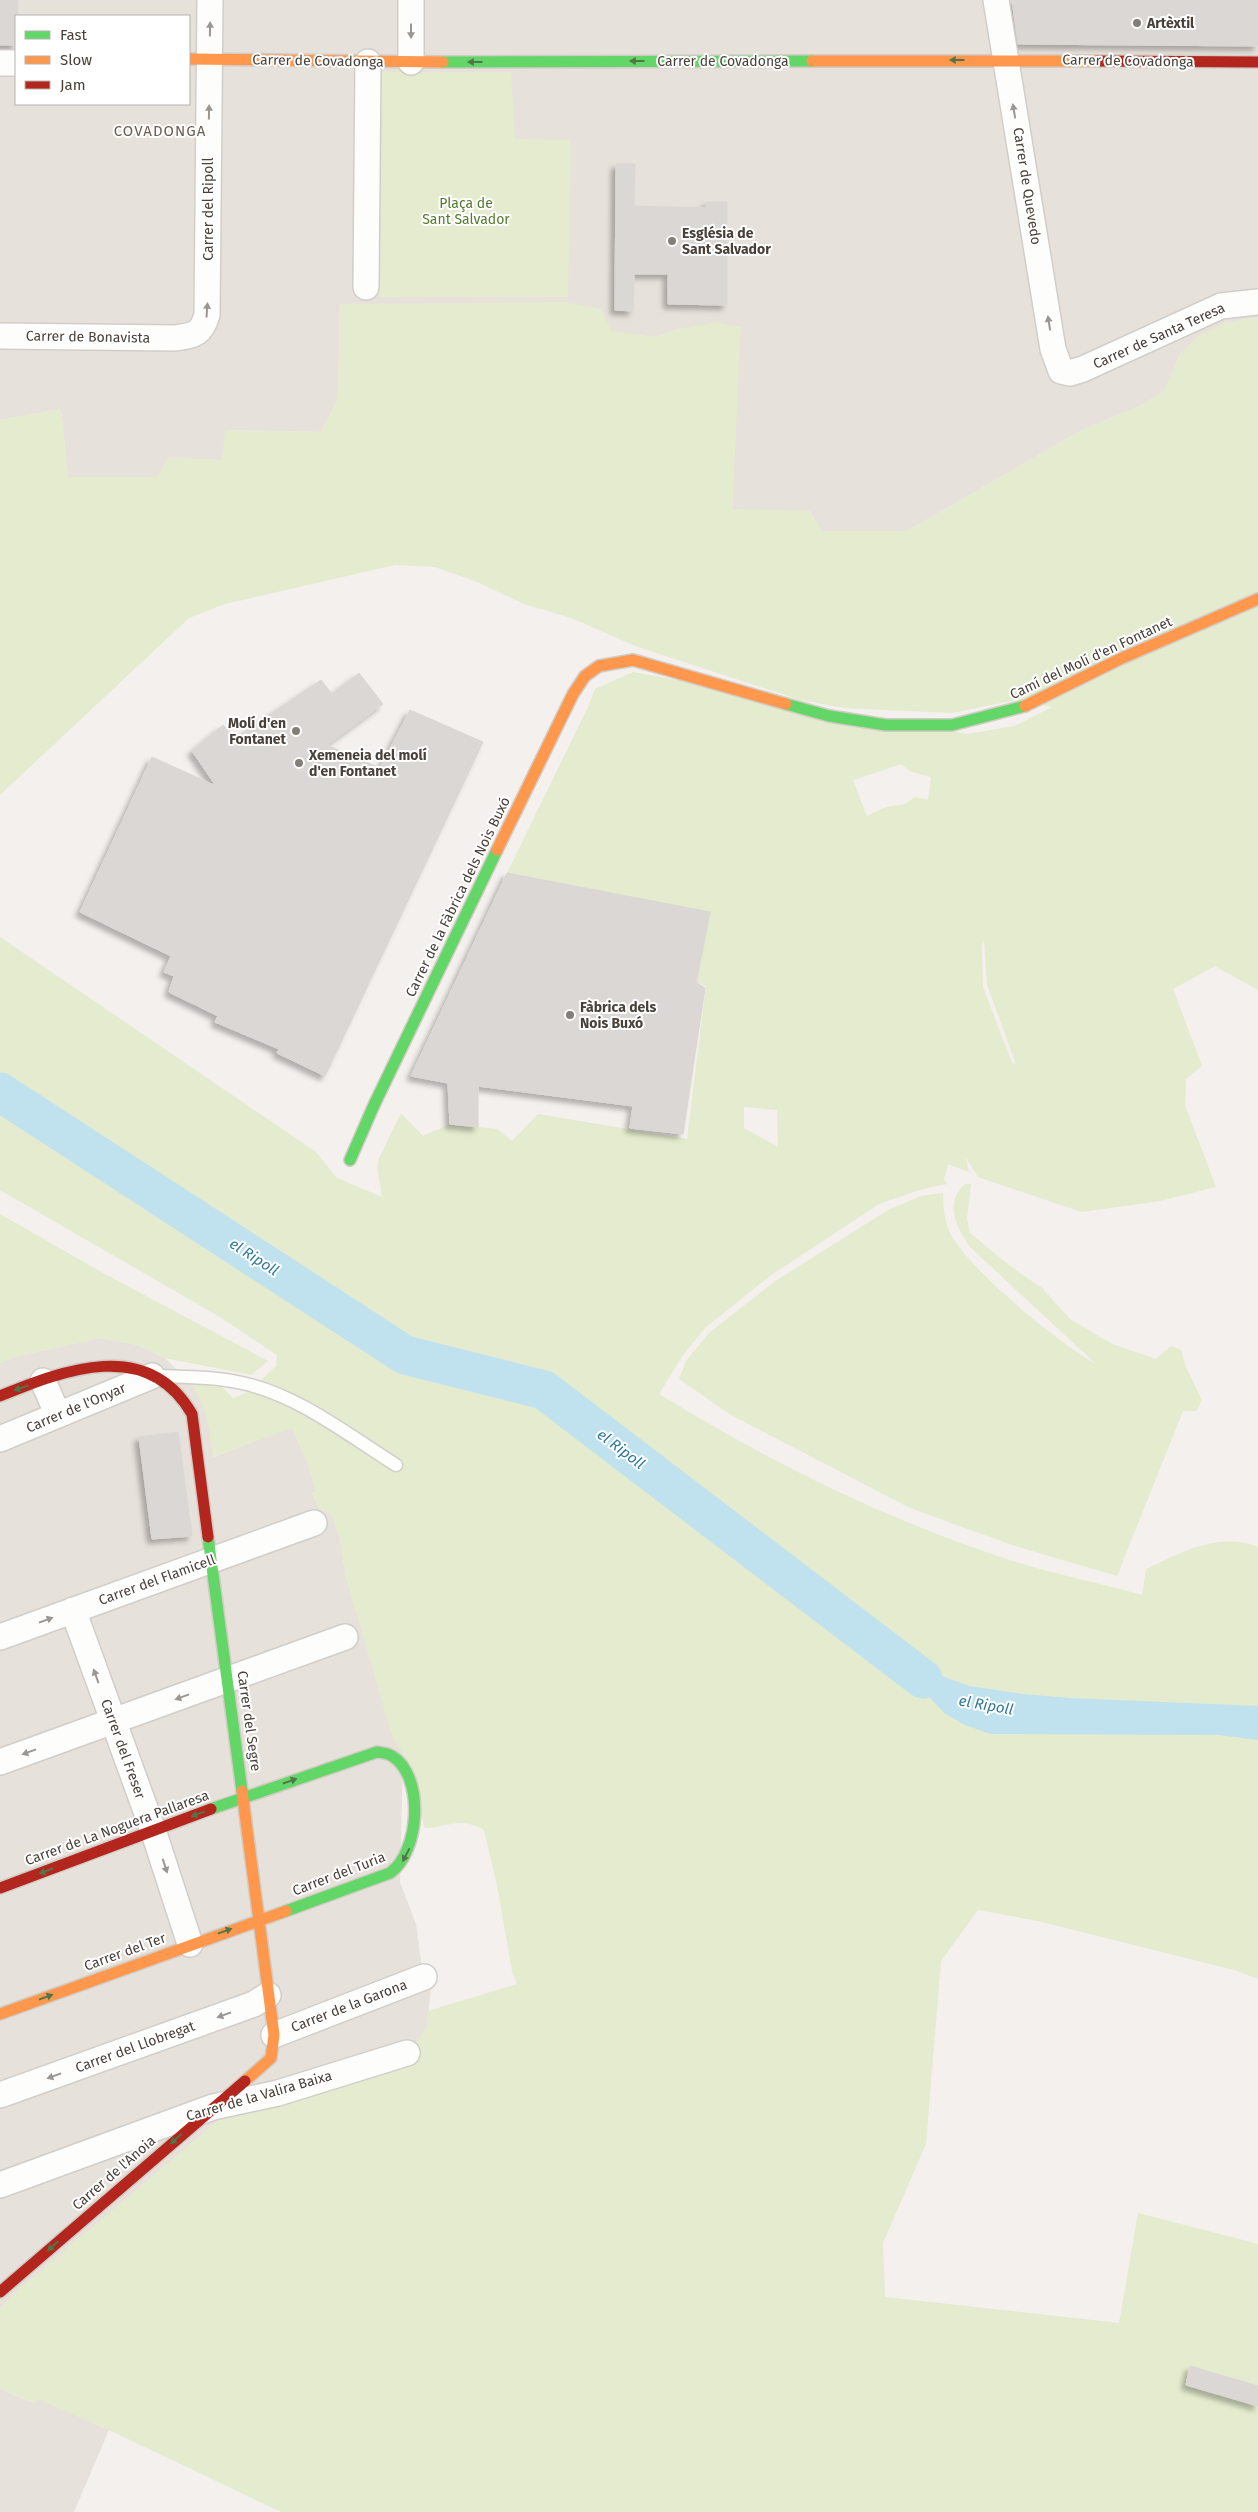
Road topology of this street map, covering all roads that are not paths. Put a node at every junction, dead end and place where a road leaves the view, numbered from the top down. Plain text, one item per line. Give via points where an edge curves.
1 (210, 0) edge
2 (412, 0) edge
3 (996, 0) edge
4 (199, 59) edge
5 (1006, 60) junction
6 (15, 62) edge
7 (368, 62) junction
8 (411, 62) junction
9 (1258, 62) edge
10 (0, 63) edge
11 (366, 287) dead end
12 (1258, 302) edge
13 (0, 336) edge
14 (175, 338) joint
15 (1061, 370) joint
16 (1258, 600) edge
17 (610, 662) joint
18 (350, 1160) dead end
19 (152, 1376) junction
20 (43, 1380) junction
21 (0, 1396) edge
22 (58, 1415) junction
23 (0, 1439) edge
24 (396, 1465) dead end
25 (314, 1523) dead end
26 (212, 1560) junction
27 (73, 1610) junction
28 (0, 1637) edge
29 (345, 1637) dead end
30 (228, 1681) junction
31 (113, 1722) junction
32 (0, 1762) edge
33 (244, 1797) junction
34 (415, 1808) joint
35 (153, 1830) junction
36 (0, 1888) edge
37 (259, 1919) junction
38 (190, 1944) junction
39 (424, 1977) dead end
40 (268, 1995) junction
41 (0, 2014) edge
42 (274, 2035) junction
43 (407, 2053) dead end
44 (249, 2078) joint
45 (0, 2095) edge
46 (213, 2107) junction
47 (0, 2185) edge
48 (0, 2292) edge

4 -> 1 street, Carrer del Ripoll
2 -> 8 street
3 - 5 street, Carrer de Quevedo
4 - 7 street, Carrer de Covadonga
14 -> 4 street, Carrer del Ripoll via 194,335 203,327 207,315
5 -> 8 street, Carrer de Covadonga
5 - 9 street, Carrer de Covadonga
15 -> 5 street, Carrer de Quevedo via 1053,349
6 - 10 street
7 - 8 street, Carrer de Covadonga
7 - 11 street
12 - 15 street, Carrer de Santa Teresa via 1221,306 1083,369 1070,373
13 - 14 street, Carrer de Bonavista
16 - 17 street, Camí del Molí d'en Fontanet via 1120,659 1019,709 952,725 886,725 829,716 671,669 633,660
17 - 18 street, Carrer de la Fàbrica dels Nois Buxó via 588,671 577,686
19 - 20 street, Carrer del Segre via 101,1365
19 - 22 street, Carrer de l'Onyar
19 - 24 lane via 201,1376 255,1388 303,1407
19 - 26 street, Carrer del Segre via 178,1393 192,1414
20 -> 21 street, Carrer del Segre
20 - 22 street
22 - 23 street, Carrer de l'Onyar
25 - 26 street, Carrer del Flamicell
26 - 27 street, Carrer del Flamicell
26 - 30 street, Carrer del Segre
28 -> 27 street, Carrer del Flamicell
31 -> 27 street, Carrer del Freser
29 - 30 street
30 -> 31 street
30 - 33 street, Carrer del Segre
31 -> 32 street
31 - 35 street, Carrer del Freser
33 -> 34 street, Carrer de La Noguera Pallaresa via 385,1752 394,1756 407,1775
33 -> 35 street, Carrer de La Noguera Pallaresa
33 - 37 street, Carrer del Segre
34 -> 37 street, Carrer del Turia via 414,1833 409,1850 398,1867 380,1877
35 -> 36 street, Carrer de La Noguera Pallaresa
35 -> 38 street, Carrer del Freser
38 -> 37 street, Carrer del Ter
37 - 40 street, Carrer del Segre
41 -> 38 street, Carrer del Ter
39 - 42 street, Carrer de la Garona
40 - 42 street, Carrer del Segre
40 -> 45 street, Carrer del Llobregat via 254,2004
42 - 44 street, Carrer del Segre via 271,2058
43 - 46 street, Carrer de la Valira Baixa via 278,2093
44 - 46 street, Carrer de l'Anoia
46 - 47 street, Carrer de la Valira Baixa
46 -> 48 street, Carrer de l'Anoia

